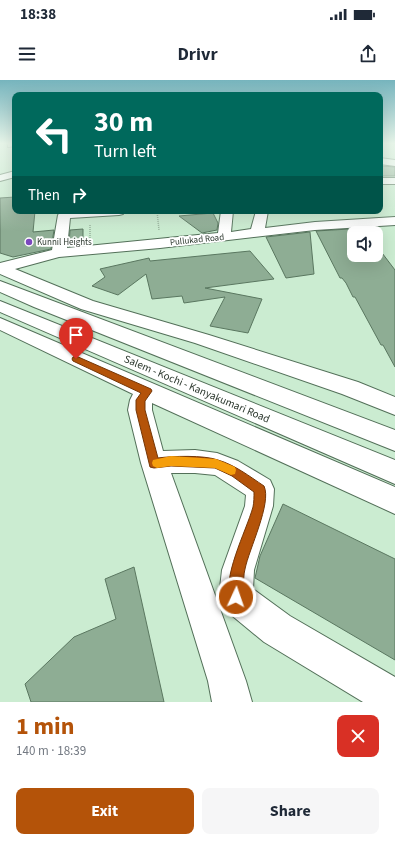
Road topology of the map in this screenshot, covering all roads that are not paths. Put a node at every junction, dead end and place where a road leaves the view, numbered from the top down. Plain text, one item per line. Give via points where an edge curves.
1 (12, 175) edge
2 (0, 178) edge
3 (383, 181) edge
4 (395, 181) edge
5 (65, 214) edge
6 (227, 214) edge
7 (261, 214) edge
8 (395, 221) edge
9 (257, 233) junction
10 (224, 237) junction
11 (59, 253) junction
12 (0, 274) edge
13 (0, 306) edge
14 (0, 323) edge
15 (147, 391) junction
16 (395, 406) edge
17 (395, 441) edge
18 (154, 463) junction
19 (395, 472) edge
20 (395, 501) edge
21 (395, 699) edge
22 (232, 702) edge

1 - 2 main road
3 - 4 main road
5 - 11 main road
6 - 10 main road
7 - 9 main road
8 - 9 main road, Pullukad Road via 314,226
9 - 10 main road, Pullukad Road
10 - 11 main road, Pullukad Road
11 - 12 main road, Pullukad Road
12 - 16 main road via 87,305 202,339 350,388
12 - 17 main road, Salem - Kochi - Kanyakumari Road via 40,303
13 - 19 main road, Salem - Kochi - Kanyakumari Road
14 - 15 main road
15 - 18 main road via 141,400 140,410
15 - 20 main road
18 - 21 main road via 171,461 216,464 236,473 260,489 259,506 238,570 236,597 277,629
18 - 22 main road

